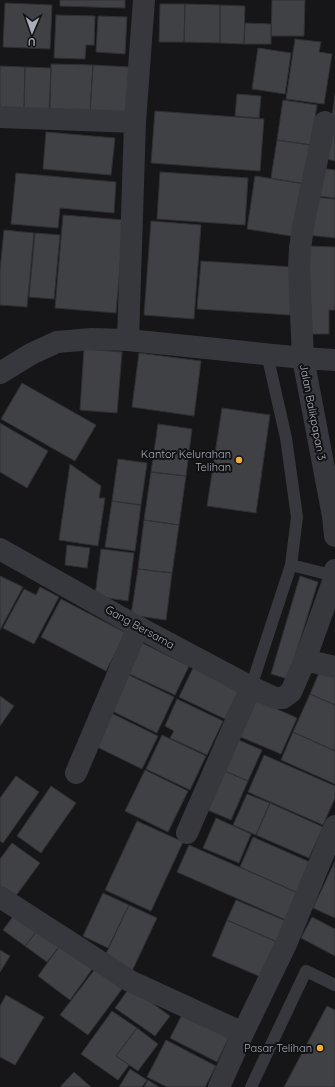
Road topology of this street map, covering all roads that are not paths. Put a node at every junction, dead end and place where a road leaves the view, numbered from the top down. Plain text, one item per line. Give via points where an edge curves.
1 (144, 0) edge
2 (0, 116) edge
3 (135, 122) junction
4 (325, 122) dead end
5 (128, 340) junction
6 (267, 354) junction
7 (303, 358) junction
8 (335, 360) edge
9 (0, 373) edge
10 (335, 536) edge
11 (0, 549) edge
12 (291, 564) junction
13 (335, 570) edge
14 (335, 576) edge
15 (138, 626) junction
16 (305, 660) junction
17 (335, 667) edge
18 (251, 687) junction
19 (76, 773) dead end
20 (335, 826) edge
21 (187, 833) dead end
22 (0, 897) edge
23 (335, 985) edge
24 (243, 1033) junction
25 (219, 1087) edge
26 (251, 1087) edge

1 - 3 street
2 - 3 street
3 - 5 street
4 - 7 street, Jalan Balikpapan 3 via 300,248
5 - 6 street
5 - 9 street via 92,339 57,342
6 - 7 street
6 - 12 lane via 286,438 297,517
7 - 8 street
7 - 10 street, Jalan Balikpapan 3
11 - 15 street, Gang Bersama
12 - 14 lane
12 - 18 lane
13 - 14 street
14 - 16 street
15 - 18 street, Gang Bersama
15 - 19 street
16 - 17 street
16 - 18 street, Gang Bersama via 291,692 283,698 275,698
18 - 21 street
20 - 24 street via 286,944
22 - 24 street via 130,981
23 - 26 lane via 306,971
24 - 25 street

